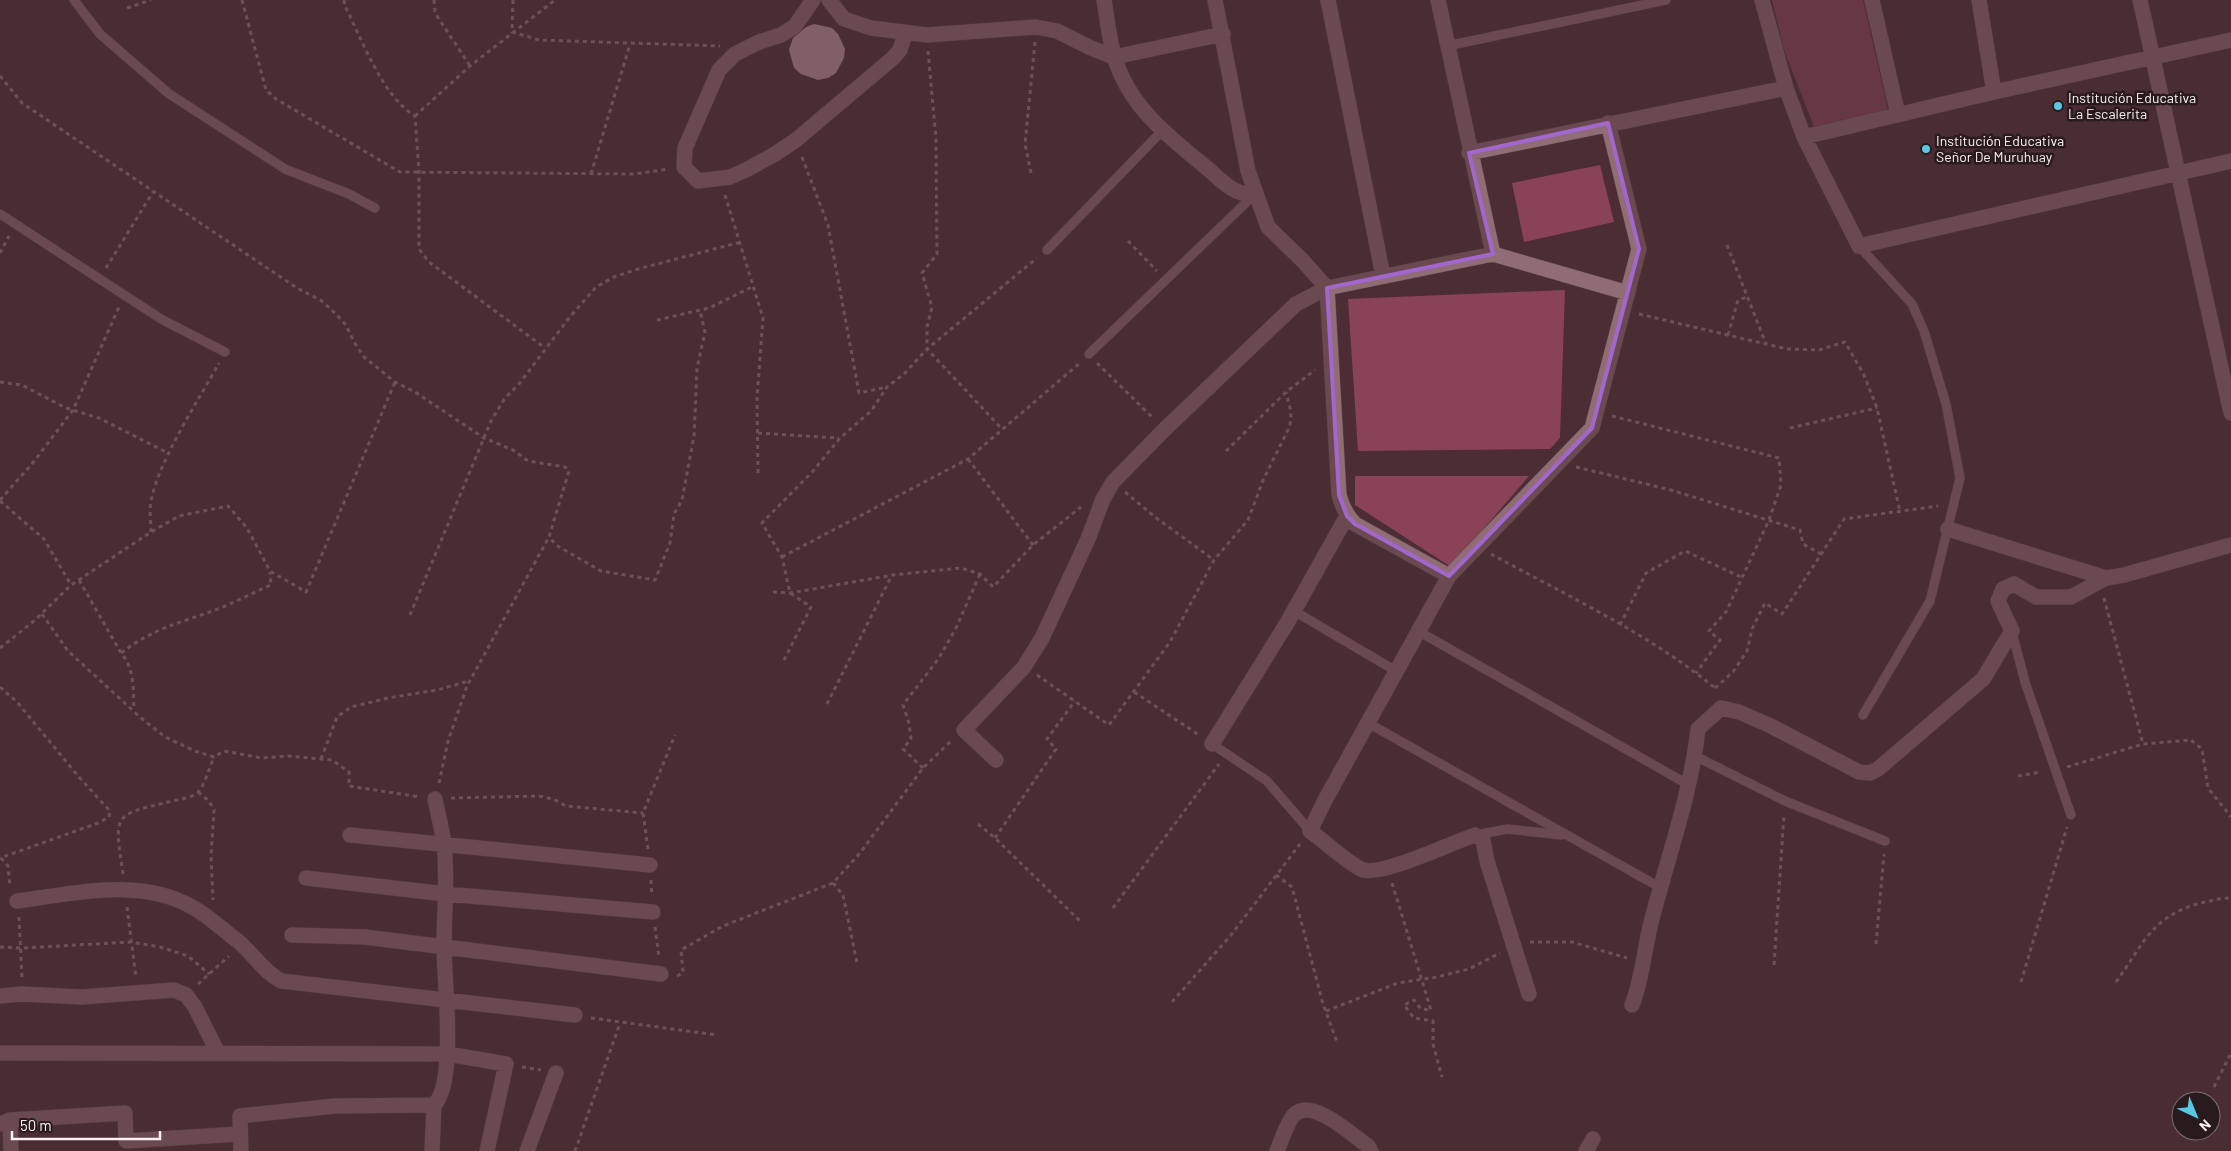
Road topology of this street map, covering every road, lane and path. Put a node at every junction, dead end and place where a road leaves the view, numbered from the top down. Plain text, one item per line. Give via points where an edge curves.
1 (74, 0) edge
2 (151, 0) edge
3 (242, 0) edge
4 (344, 0) edge
5 (434, 0) edge
6 (513, 0) edge
7 (555, 0) edge
8 (813, 0) edge
9 (829, 0) edge
10 (1104, 0) edge
11 (1215, 0) edge
12 (1328, 0) edge
13 (1438, 0) edge
14 (1666, 0) edge
15 (1762, 0) edge
16 (1872, 0) edge
17 (1979, 0) edge
18 (2140, 0) edge
19 (127, 8) dead end
20 (1036, 27) junction
21 (512, 32) junction
22 (905, 34) junction
23 (1223, 34) junction
24 (927, 35) junction
25 (2231, 40) edge
26 (630, 44) junction
27 (753, 45) junction
28 (1447, 46) junction
29 (1114, 57) junction
30 (2152, 58) junction
31 (470, 66) junction
32 (0, 76) edge
33 (1786, 88) junction
34 (1994, 92) junction
35 (1898, 115) junction
36 (415, 116) junction
37 (1608, 123) junction
38 (1162, 131) junction
39 (1804, 138) junction
40 (796, 140) junction
41 (1470, 152) junction
42 (2231, 161) edge
43 (684, 167) junction
44 (419, 171) junction
45 (1031, 173) dead end
46 (2177, 173) junction
47 (591, 174) junction
48 (719, 178) junction
49 (153, 192) junction
50 (1255, 194) junction
51 (374, 208) dead end
52 (0, 214) edge
53 (16, 224) junction
54 (1128, 241) dead end
55 (741, 242) junction
56 (1728, 245) dead end
57 (1859, 246) junction
58 (1046, 250) joint
59 (0, 253) edge
60 (1493, 254) junction
61 (1383, 276) junction
62 (100, 278) junction
63 (1166, 280) junction
64 (754, 286) junction
65 (1327, 288) junction
66 (1628, 293) junction
67 (125, 295) junction
68 (1748, 297) junction
69 (1624, 310) junction
70 (700, 311) junction
71 (657, 320) dead end
72 (1728, 334) junction
73 (1766, 344) junction
74 (545, 348) junction
75 (927, 349) junction
76 (225, 352) joint
77 (1089, 354) junction
78 (1331, 358) junction
79 (0, 382) edge
80 (395, 382) junction
81 (887, 388) junction
82 (1286, 392) junction
83 (1877, 408) junction
84 (73, 410) junction
85 (1596, 413) junction
86 (2231, 413) edge
87 (1790, 428) dead end
88 (1002, 429) junction
89 (1164, 430) junction
90 (758, 433) junction
91 (484, 438) junction
92 (840, 438) junction
93 (1226, 451) dead end
94 (170, 454) junction
95 (968, 459) junction
96 (1559, 463) junction
97 (758, 473) dead end
98 (1113, 482) junction
99 (0, 500) edge
100 (1954, 504) junction
101 (1084, 505) dead end
102 (1900, 512) junction
103 (1347, 516) junction
104 (1769, 520) junction
105 (1948, 529) junction
106 (151, 532) junction
107 (548, 537) junction
108 (1033, 545) junction
109 (2231, 545) edge
110 (1478, 546) junction
111 (1821, 554) junction
112 (782, 557) junction
113 (1214, 560) junction
114 (270, 571) junction
115 (980, 574) junction
116 (893, 575) junction
117 (1449, 576) junction
118 (1741, 577) junction
119 (2103, 579) junction
120 (79, 580) junction
121 (71, 586) junction
122 (773, 592) dead end
123 (790, 593) junction
124 (1294, 611) junction
125 (42, 614) junction
126 (410, 615) dead end
127 (1620, 624) junction
128 (1418, 631) junction
129 (2012, 631) junction
130 (0, 648) edge
131 (121, 653) junction
132 (784, 660) dead end
133 (1024, 667) junction
134 (1396, 671) junction
135 (1696, 673) junction
136 (469, 681) junction
137 (0, 687) edge
138 (1715, 688) junction
139 (1134, 692) junction
140 (1074, 701) junction
141 (827, 704) dead end
142 (1721, 708) junction
143 (134, 710) junction
144 (1863, 715) dead end
145 (1368, 723) junction
146 (964, 730) junction
147 (1212, 744) junction
148 (2142, 744) junction
149 (1227, 754) junction
150 (1695, 756) junction
151 (214, 758) junction
152 (322, 760) junction
153 (996, 760) dead end
154 (923, 768) junction
155 (2055, 770) junction
156 (2018, 776) dead end
157 (1689, 785) junction
158 (198, 792) junction
159 (435, 799) junction
160 (1785, 801) junction
161 (643, 812) dead end
162 (2071, 815) joint
163 (2231, 817) edge
164 (978, 824) dead end
165 (1310, 831) junction
166 (350, 835) dead end
167 (1475, 835) junction
168 (1566, 835) junction
169 (995, 838) junction
170 (1885, 841) joint
171 (444, 844) junction
172 (0, 858) edge
173 (650, 865) dead end
174 (1387, 868) junction
175 (1276, 875) junction
176 (306, 878) dead end
177 (833, 884) junction
178 (1660, 888) junction
179 (125, 889) junction
180 (446, 894) junction
181 (2231, 898) edge
182 (17, 901) junction
183 (1113, 908) dead end
184 (653, 912) dead end
185 (1080, 920) dead end
186 (214, 924) junction
187 (292, 935) dead end
188 (131, 942) junction
189 (1514, 943) junction
190 (242, 944) junction
191 (1876, 944) dead end
192 (0, 947) edge
193 (22, 948) junction
194 (444, 948) junction
195 (857, 962) dead end
196 (1642, 962) junction
197 (1774, 965) dead end
198 (209, 974) junction
199 (661, 974) joint
200 (1422, 980) junction
201 (2021, 982) dead end
202 (2116, 982) dead end
203 (138, 992) junction
204 (22, 994) junction
205 (1529, 994) dead end
206 (186, 995) junction
207 (0, 996) edge
208 (447, 1001) junction
209 (1172, 1002) dead end
210 (1632, 1005) dead end
211 (1326, 1011) junction
212 (575, 1015) joint
213 (620, 1023) junction
214 (717, 1035) dead end
215 (1337, 1042) dead end
216 (0, 1053) edge
217 (218, 1053) junction
218 (2231, 1053) edge
219 (448, 1054) junction
220 (506, 1064) junction
221 (556, 1073) joint
222 (1442, 1076) dead end
223 (2214, 1087) dead end
224 (434, 1105) junction
225 (5, 1122) edge
226 (240, 1134) junction
227 (126, 1146) edge
228 (11, 1151) edge
229 (241, 1151) edge
230 (432, 1151) edge
231 (488, 1151) edge
232 (528, 1151) edge
233 (575, 1151) edge
234 (1276, 1151) edge
235 (1371, 1151) edge

1 - 51 lane via 100,34 168,93 285,169 349,194
2 - 19 path
3 - 44 path via 266,90 400,172
4 - 36 path via 344,6 384,81 403,109
5 - 31 path via 435,13
6 - 21 path
7 - 21 path
8 - 27 street via 795,26
9 - 22 street via 844,19
10 - 29 street
11 - 23 street
12 - 61 street
13 - 28 street
14 - 28 lane
15 - 33 street
16 - 35 street
17 - 34 street
18 - 30 street
20 - 24 street
20 - 29 street via 1057,32
20 - 45 path via 1025,144
21 - 26 path via 538,40
21 - 31 path
22 - 24 street
22 - 40 street via 900,50 893,58
23 - 29 street
23 - 50 street
24 - 75 path via 936,139 938,254 922,273 932,307 927,327
25 - 30 street
26 - 27 path
26 - 47 path
27 - 43 street via 735,54 719,70 685,148
28 - 41 street
29 - 38 street via 1128,90
30 - 34 street
30 - 46 street
31 - 36 path
32 - 49 path via 22,103
33 - 37 street
33 - 39 street
34 - 35 street
35 - 39 street
36 - 44 path
37 - 41 street
37 - 66 street via 1639,248
38 - 50 street via 1230,188 1246,195
38 - 58 lane
39 - 57 street
40 - 48 street via 746,170
40 - 81 path via 828,225 858,393
41 - 60 street
42 - 46 street
43 - 47 path via 634,174
43 - 48 street via 698,181
44 - 47 path
44 - 74 path via 419,249 429,262
46 - 57 street
46 - 86 street
48 - 55 path
49 - 62 path
49 - 80 path via 297,288 322,301 346,326 364,357
50 - 63 lane
50 - 65 street via 1268,227
52 - 53 lane
53 - 59 path
53 - 62 lane
54 - 63 path
55 - 64 path
55 - 74 path via 614,276 596,287
56 - 68 path
57 - 100 lane via 1912,304 1924,331 1946,404 1960,478
58 - 75 path
60 - 61 street
60 - 66 street
61 - 65 street
62 - 67 lane
63 - 77 lane
64 - 70 path
64 - 90 path via 763,318 756,398
65 - 78 street
65 - 89 street via 1296,304
66 - 69 street
67 - 76 lane
67 - 84 path
68 - 72 path via 1738,300
68 - 73 path
69 - 72 path
69 - 85 street
70 - 71 path
70 - 107 path via 705,332 697,368 694,436 682,500 674,514 670,543 655,580 601,571 556,546
72 - 73 path
73 - 83 path via 1819,350 1845,342 1864,375
74 - 91 path via 519,384 504,398
75 - 81 path
75 - 88 path
76 - 94 path
77 - 88 path
77 - 89 path
78 - 82 path
78 - 103 street via 1339,495
79 - 84 path via 22,385
80 - 91 path
80 - 114 path via 306,592
81 - 92 path via 871,411
82 - 93 path
82 - 113 path via 1291,412 1290,426 1264,478 1248,520
83 - 87 path
83 - 102 path
84 - 94 path via 99,418
84 - 99 path
85 - 96 street via 1592,428
85 - 104 path via 1779,458 1781,485
88 - 95 path
89 - 98 street
90 - 92 path
90 - 97 path
91 - 107 path via 513,450 528,461 564,467 570,471
91 - 126 path
92 - 112 path via 762,523
94 - 106 path via 151,502
95 - 108 path
95 - 112 path
96 - 104 path via 1672,490
96 - 110 street
98 - 113 path
98 - 133 street via 1042,638
99 - 121 path via 44,539
100 - 102 path
100 - 105 lane
101 - 108 path
102 - 111 path via 1844,519
103 - 117 street via 1355,524
103 - 124 street
104 - 111 path via 1800,530 1804,544
104 - 118 path
105 - 119 street
105 - 144 lane via 1930,601
106 - 114 path via 180,516 228,506 247,528
106 - 120 path
107 - 136 path
108 - 115 path via 993,587
109 - 119 street
110 - 117 street
110 - 127 path
111 - 138 path via 1782,614 1765,603 1752,628 1747,651 1733,672
112 - 123 path
113 - 139 path via 1170,642
114 - 131 path via 271,585 216,610 163,627 140,638
115 - 116 path via 961,568
115 - 154 path via 939,658 902,706 911,739 904,749
116 - 123 path
116 - 141 path
117 - 128 street
118 - 127 path via 1684,551 1646,573
118 - 135 path via 1726,612 1709,631 1720,640
119 - 129 street via 2071,597 2036,597 2014,584 2003,589 1998,601
119 - 148 path
120 - 121 path
120 - 131 path
121 - 125 path
122 - 123 path
123 - 132 path via 811,607
124 - 134 lane
124 - 147 street
125 - 130 path
125 - 143 path via 68,651
127 - 135 path
128 - 134 street
128 - 157 lane
129 - 142 street via 1983,679 1870,773 1859,772 1739,712
129 - 155 lane via 2025,682
131 - 143 path via 132,674
133 - 140 path
133 - 146 street
134 - 145 street
135 - 138 path
136 - 152 path via 351,707 337,717
136 - 159 path via 448,741
137 - 172 path via 17,702 110,811 109,817 98,823
138 - 142 path
139 - 140 path via 1109,725
139 - 147 path
140 - 169 path via 1047,739 1056,749
142 - 150 street via 1698,729
143 - 151 path via 166,737
145 - 165 street
145 - 168 lane
146 - 153 street
146 - 154 path
147 - 149 lane
148 - 155 path
148 - 163 path via 2191,740 2202,749 2208,788
149 - 165 lane via 1267,781
149 - 183 path
150 - 157 street
150 - 160 lane
151 - 152 path via 224,751 261,758 304,756
151 - 158 path
152 - 159 path via 332,760 349,772 349,786
154 - 177 path
155 - 156 path
155 - 162 lane
157 - 178 street
158 - 179 path via 187,798 132,810 122,819 117,829
158 - 186 path via 214,810 211,856
159 - 161 path via 539,796 566,806
159 - 171 street
160 - 170 lane
160 - 197 path
162 - 201 path
164 - 169 path
165 - 174 street via 1360,869 1372,872
165 - 175 path
166 - 171 street
167 - 168 lane via 1507,829
167 - 174 street
167 - 189 street via 1483,840
168 - 178 lane
169 - 185 path
170 - 191 path
171 - 173 street
171 - 180 street
172 - 182 path via 8,866 10,890
174 - 200 path
175 - 209 path via 1231,935
175 - 211 path via 1292,887
176 - 180 street
177 - 195 path via 842,895
177 - 199 path via 723,926 681,950 683,973 680,976
178 - 196 street
179 - 182 street
179 - 186 street via 166,896 194,908
179 - 188 path
180 - 184 street
180 - 194 street
181 - 202 path via 2189,906 2161,920 2143,940
182 - 193 path
186 - 190 street
187 - 194 street via 365,937
188 - 193 path
188 - 198 path via 188,956
188 - 203 path
189 - 196 path via 1572,942
189 - 200 path via 1469,969
189 - 205 street
190 - 198 path
190 - 208 street via 268,975 281,981
192 - 193 path
193 - 204 path
194 - 199 street
194 - 208 street
196 - 210 street via 1641,981
198 - 206 path
200 - 211 path via 1398,984
200 - 222 path via 1431,1010 1421,1009 1414,1000 1404,1005 1414,1018 1433,1021 1433,1044
203 - 204 street via 82,997
203 - 206 street via 174,990
204 - 207 street
206 - 217 street
208 - 212 street
208 - 219 street
211 - 215 path
212 - 213 path
213 - 214 path
213 - 233 path
216 - 217 street
217 - 219 street
218 - 223 path
219 - 220 street
219 - 224 street via 441,1098
220 - 221 path
220 - 231 street
221 - 232 street
224 - 226 street via 336,1106 240,1116
224 - 230 street
225 - 227 street via 125,1113
225 - 228 street
226 - 227 street
226 - 229 street
234 - 235 street via 1294,1115 1305,1109 1318,1111

